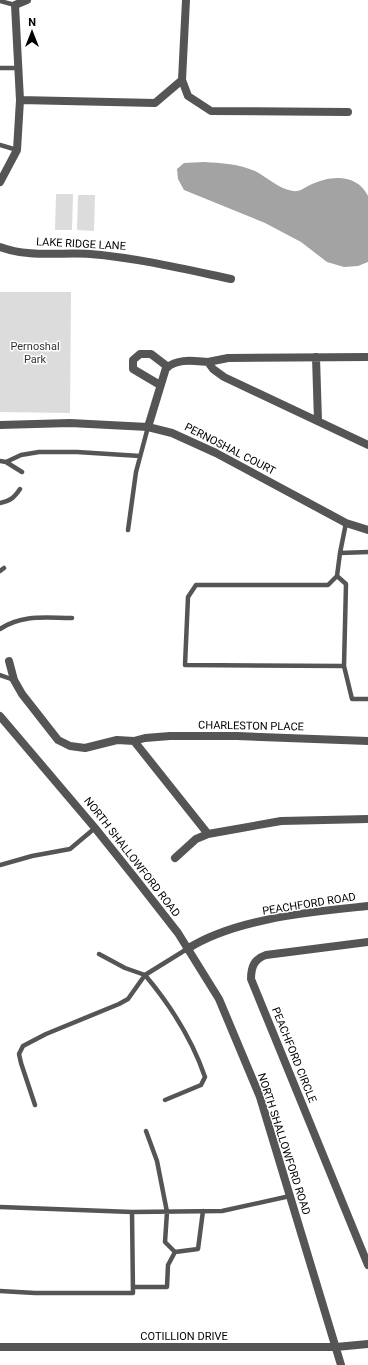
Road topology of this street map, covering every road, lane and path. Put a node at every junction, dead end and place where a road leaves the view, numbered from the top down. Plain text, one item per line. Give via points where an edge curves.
1 (27, 0) edge
2 (186, 0) edge
3 (0, 1) edge
4 (15, 6) junction
5 (0, 68) edge
6 (19, 68) junction
7 (182, 80) junction
8 (20, 100) junction
9 (348, 112) dead end
10 (0, 145) edge
11 (17, 150) junction
12 (0, 182) edge
13 (0, 247) edge
14 (231, 279) dead end
15 (316, 357) junction
16 (368, 357) edge
17 (208, 362) junction
18 (168, 367) junction
19 (160, 385) junction
20 (318, 422) junction
21 (0, 425) edge
22 (148, 427) junction
23 (368, 445) edge
24 (140, 456) junction
25 (0, 461) edge
26 (6, 462) junction
27 (22, 472) dead end
28 (20, 489) dead end
29 (0, 503) edge
30 (346, 523) junction
31 (128, 530) dead end
32 (368, 530) edge
33 (368, 552) edge
34 (340, 553) junction
35 (337, 576) junction
36 (72, 618) dead end
37 (0, 629) edge
38 (9, 661) dead end
39 (344, 666) junction
40 (0, 675) edge
41 (14, 680) junction
42 (368, 700) edge
43 (0, 716) edge
44 (134, 741) junction
45 (368, 741) edge
46 (368, 819) edge
47 (95, 828) junction
48 (208, 834) junction
49 (175, 858) dead end
50 (0, 866) edge
51 (368, 906) edge
52 (368, 942) edge
53 (187, 950) junction
54 (99, 954) dead end
55 (145, 975) junction
56 (165, 1100) dead end
57 (35, 1105) dead end
58 (146, 1131) dead end
59 (290, 1196) junction
60 (0, 1207) edge
61 (203, 1211) junction
62 (132, 1212) junction
63 (167, 1212) junction
64 (175, 1252) junction
65 (368, 1265) edge
66 (133, 1287) junction
67 (0, 1291) edge
68 (368, 1344) edge
69 (0, 1347) edge
70 (336, 1347) junction
71 (341, 1365) edge

1 - 4 street
2 - 7 street
3 - 4 lane
4 - 6 street
5 - 6 lane
6 - 8 street
7 - 8 street via 154,103
7 - 9 street via 188,96 211,111
8 - 11 street
10 - 11 lane
11 - 12 street
13 - 14 street, LAKE RIDGE LANE via 17,252 135,258
15 - 16 street
15 - 17 street via 228,358
15 - 20 street
17 - 18 street via 181,361
17 - 20 street via 224,377
18 - 19 street
18 - 19 street via 151,354 140,354 133,360 133,369
19 - 22 street
20 - 23 street
21 - 22 street, PERNOSHAL COURT via 70,423
22 - 24 lane
22 - 30 street, PERNOSHAL COURT via 172,433 216,453
24 - 26 lane via 39,452 21,455
24 - 31 lane
25 - 26 lane
26 - 27 lane
28 - 29 lane via 8,502
30 - 32 street, PERNOSHAL COURT
30 - 34 lane
33 - 34 lane
34 - 35 lane
35 - 39 lane via 346,584
35 - 39 lane via 328,585 196,585 188,597 185,665
36 - 37 lane via 24,618
38 - 41 street, CHARLESTON PLACE
39 - 42 lane via 352,699
40 - 41 lane
41 - 44 street, CHARLESTON PLACE via 58,740 70,746 85,748 117,740
43 - 47 street, NORTH SHALLOWFORD ROAD
44 - 45 street, CHARLESTON PLACE via 170,736 237,736
44 - 48 street
46 - 48 street via 281,821
47 - 50 lane via 70,849 32,856
47 - 53 street, NORTH SHALLOWFORD ROAD via 178,933
48 - 49 street via 196,840
51 - 53 street, PEACHFORD ROAD via 271,919 220,933 200,941
52 - 65 street, PEACHFORD CIRCLE via 266,955 253,963 251,979
53 - 55 lane
53 - 59 street, NORTH SHALLOWFORD ROAD via 222,1006 260,1097
54 - 55 lane
55 - 56 lane via 177,1017 200,1061 205,1077 201,1085
55 - 57 lane via 128,998 119,1004 23,1046 19,1054
58 - 63 lane via 157,1161
59 - 61 lane via 222,1211
59 - 70 street, NORTH SHALLOWFORD ROAD
60 - 62 lane
61 - 63 lane
61 - 64 lane via 198,1249
62 - 63 lane
62 - 66 lane
63 - 64 lane via 165,1242
64 - 66 lane via 168,1265 167,1287
66 - 67 lane via 133,1293
68 - 70 street, COTILLION DRIVE
69 - 70 street, COTILLION DRIVE
70 - 71 street, NORTH SHALLOWFORD ROAD

